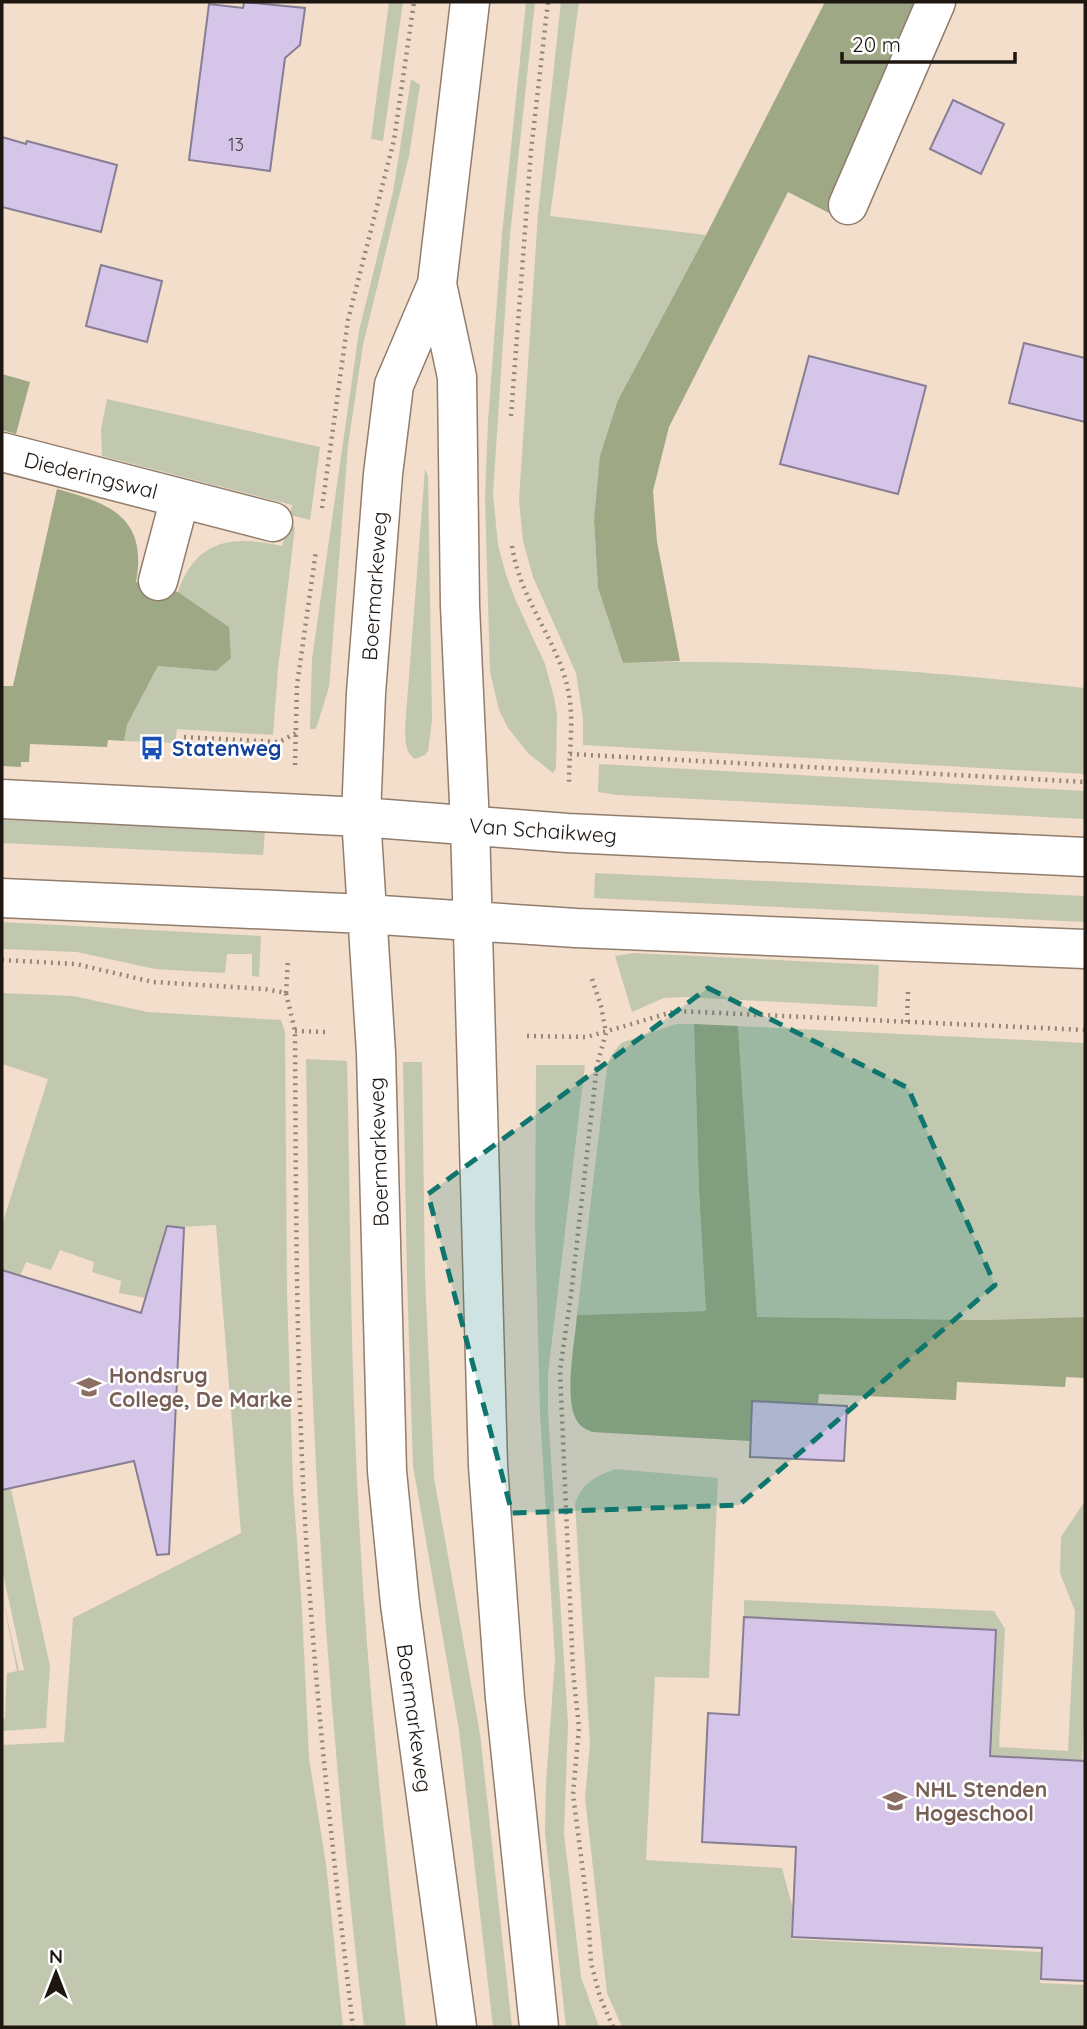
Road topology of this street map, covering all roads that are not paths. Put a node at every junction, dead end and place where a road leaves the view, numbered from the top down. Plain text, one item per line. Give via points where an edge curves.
1 (470, 2) edge
2 (936, 2) edge
3 (848, 205) dead end
4 (437, 284) junction
5 (2, 452) edge
6 (180, 498) junction
7 (273, 522) dead end
8 (158, 581) dead end
9 (2, 799) edge
10 (361, 817) junction
11 (470, 825) junction
12 (1085, 857) edge
13 (2, 898) edge
14 (366, 914) junction
15 (472, 922) junction
16 (1085, 949) edge
17 (457, 2027) edge
18 (539, 2027) edge

1 - 4 street, Boermarkeweg
2 - 3 street
4 - 10 street, Boermarkeweg via 394,386 366,693
4 - 11 street, Boermarkeweg via 457,377 460,606
5 - 6 street, Diederingswal
6 - 7 street, Diederingswal
6 - 8 street, Diederingswal
9 - 10 street, Van Schaikweg
10 - 11 street, Van Schaikweg
10 - 14 street, Boermarkeweg
11 - 12 street, Van Schaikweg via 567,834
11 - 15 street, Boermarkeweg
13 - 14 street
14 - 15 street
14 - 17 street, Boermarkeweg via 376,1053 387,1471 400,1604
15 - 16 street
15 - 18 street, Boermarkeweg via 489,1479 505,1698

